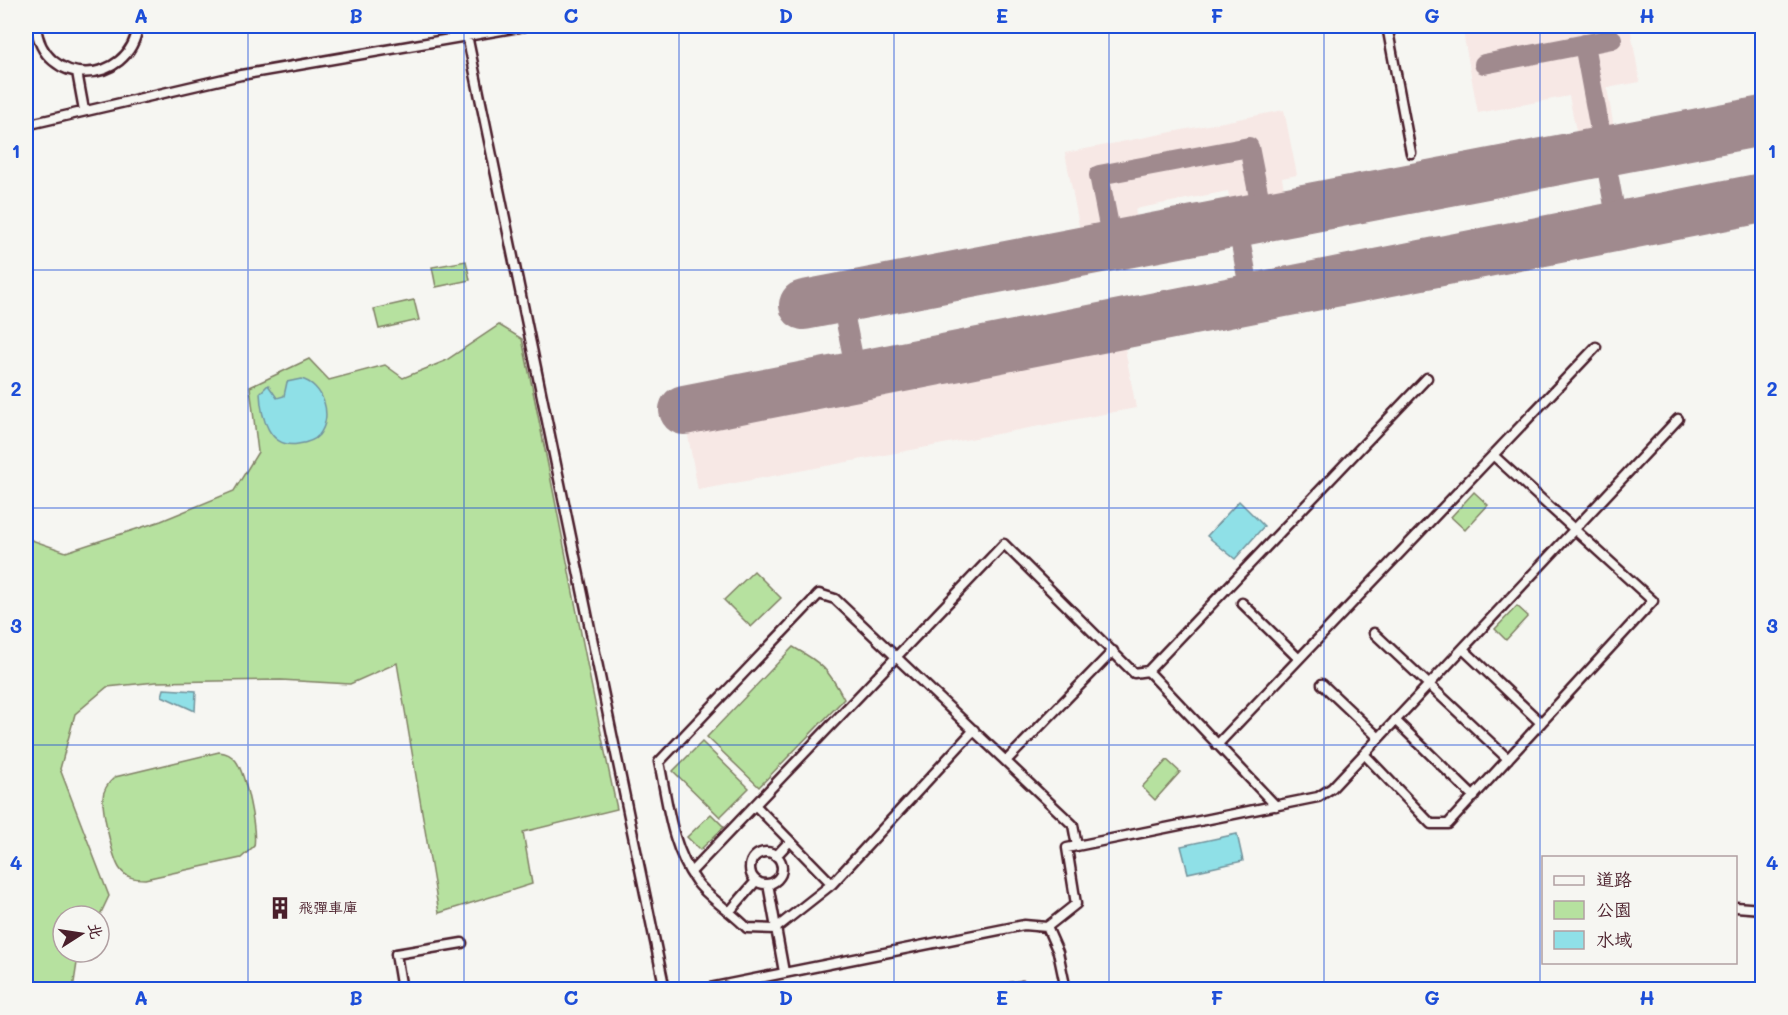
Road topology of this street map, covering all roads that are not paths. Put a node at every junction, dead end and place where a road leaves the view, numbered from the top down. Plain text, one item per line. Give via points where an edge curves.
1 (36, 26) edge
2 (138, 26) edge
3 (525, 26) edge
4 (1387, 26) edge
5 (467, 35) junction
6 (77, 72) junction
7 (84, 110) junction
8 (26, 125) edge
9 (1411, 153) dead end
10 (1596, 347) dead end
11 (1427, 378) dead end
12 (1678, 419) dead end
13 (1494, 456) junction
14 (1574, 530) junction
15 (1242, 603) dead end
16 (1374, 633) dead end
17 (1463, 649) junction
18 (1113, 651) junction
19 (896, 658) junction
20 (1298, 658) junction
21 (1148, 671) junction
22 (1322, 684) dead end
23 (1429, 685) junction
24 (1395, 720) junction
25 (1541, 723) junction
26 (974, 730) junction
27 (1379, 738) junction
28 (1217, 745) junction
29 (1364, 754) junction
30 (1508, 759) junction
31 (1006, 761) junction
32 (1474, 797) junction
33 (754, 806) junction
34 (1276, 806) junction
35 (790, 841) junction
36 (1077, 846) junction
37 (776, 856) junction
38 (691, 872) junction
39 (756, 881) junction
40 (768, 884) junction
41 (832, 884) junction
42 (1737, 907) edge
43 (1762, 909) edge
44 (731, 910) junction
45 (1047, 927) junction
46 (775, 929) junction
47 (462, 943) dead end
48 (784, 972) junction
49 (402, 990) edge
50 (665, 990) edge
51 (699, 990) edge
52 (1001, 990) edge
53 (1029, 990) edge
54 (1066, 990) edge

1 - 6 street via 39,40 50,57
2 - 6 street via 132,47 115,65 103,71
3 - 5 street
4 - 9 street
5 - 7 street via 241,75
5 - 50 street
6 - 7 street
7 - 8 street
10 - 13 street
11 - 21 street
12 - 14 street
13 - 14 street
13 - 20 street
14 - 17 street
14 - 25 street via 1653,601
15 - 20 street
16 - 23 street
17 - 23 street
17 - 25 street
18 - 19 street via 1005,544
18 - 21 street via 1134,673
18 - 31 street
19 - 26 street
19 - 33 street
19 - 38 street via 835,599 819,594 659,762 675,843
20 - 28 street
21 - 28 street
22 - 27 street
23 - 24 street
23 - 30 street
24 - 27 street
24 - 32 street
25 - 30 street
26 - 31 street
26 - 41 street
27 - 29 street
28 - 34 street
29 - 32 street via 1431,824 1448,824
29 - 34 street via 1318,797
30 - 32 street
31 - 36 street via 1073,825
33 - 35 street
33 - 38 street
34 - 36 street
35 - 37 street
35 - 41 street
36 - 45 street via 1067,848 1076,904
37 - 39 street via 761,853 753,858 750,868
37 - 40 street via 782,870 777,880
38 - 44 street via 697,883
39 - 40 street
39 - 44 street
40 - 46 street
41 - 46 street
42 - 43 street
44 - 46 street via 747,928
45 - 48 street via 1024,925
45 - 54 street via 1058,952
46 - 48 street
47 - 49 street via 396,954
48 - 51 street
52 - 53 street via 1023,986

